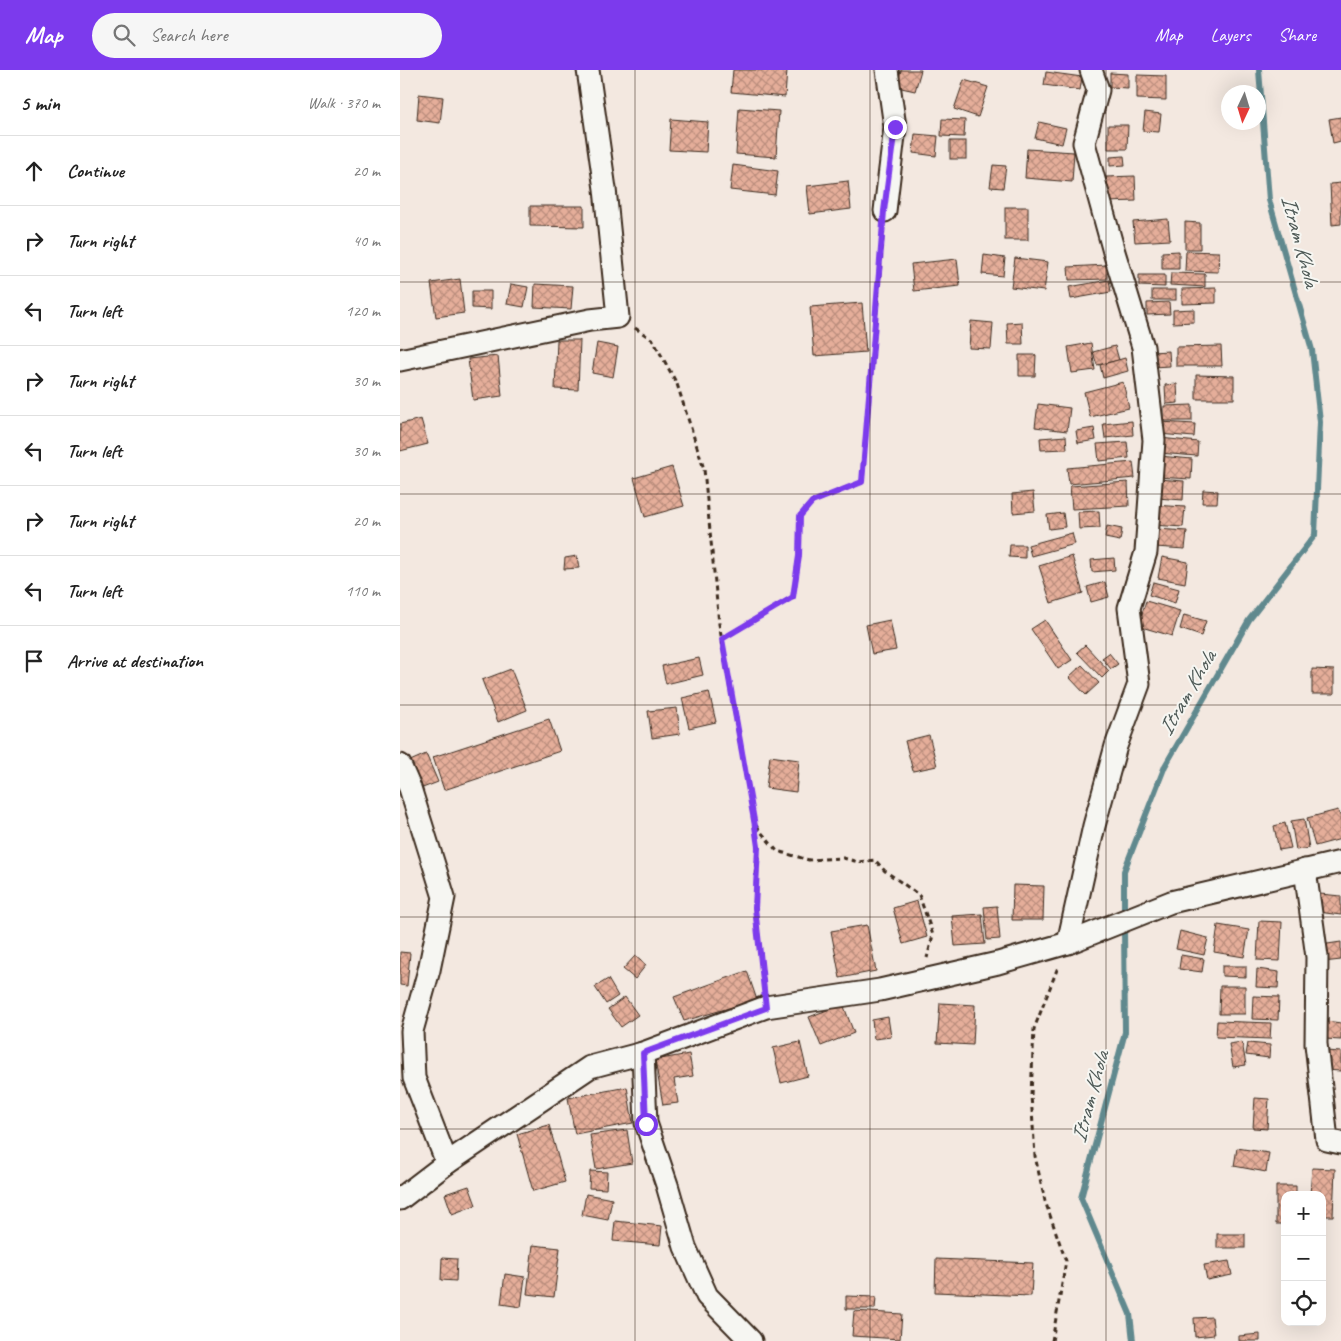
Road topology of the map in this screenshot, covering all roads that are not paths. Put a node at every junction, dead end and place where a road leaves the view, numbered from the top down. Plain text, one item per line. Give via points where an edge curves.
1 (588, 70) edge
2 (887, 70) edge
3 (1091, 70) edge
4 (884, 211) road end
5 (400, 360) edge
6 (400, 765) edge
7 (1341, 862) edge
8 (1305, 870) junction
9 (1068, 943) junction
10 (643, 1053) junction
11 (1341, 1143) edge
12 (447, 1163) junction
13 (400, 1199) edge
14 (751, 1341) edge

1 - 5 street via 605,189 618,317
2 - 4 street via 895,127
3 - 9 street via 1098,90 1084,143 1143,347 1154,440 1146,552 1129,608 1138,684 1116,746 1094,826
6 - 12 street via 444,898 412,1031 414,1078
7 - 8 street
8 - 9 street via 1171,902
8 - 11 street via 1317,957 1316,1044 1326,1140
9 - 10 street via 880,990 766,1008
10 - 12 street via 590,1067
10 - 14 street via 646,1124 684,1247 707,1296
12 - 13 street

